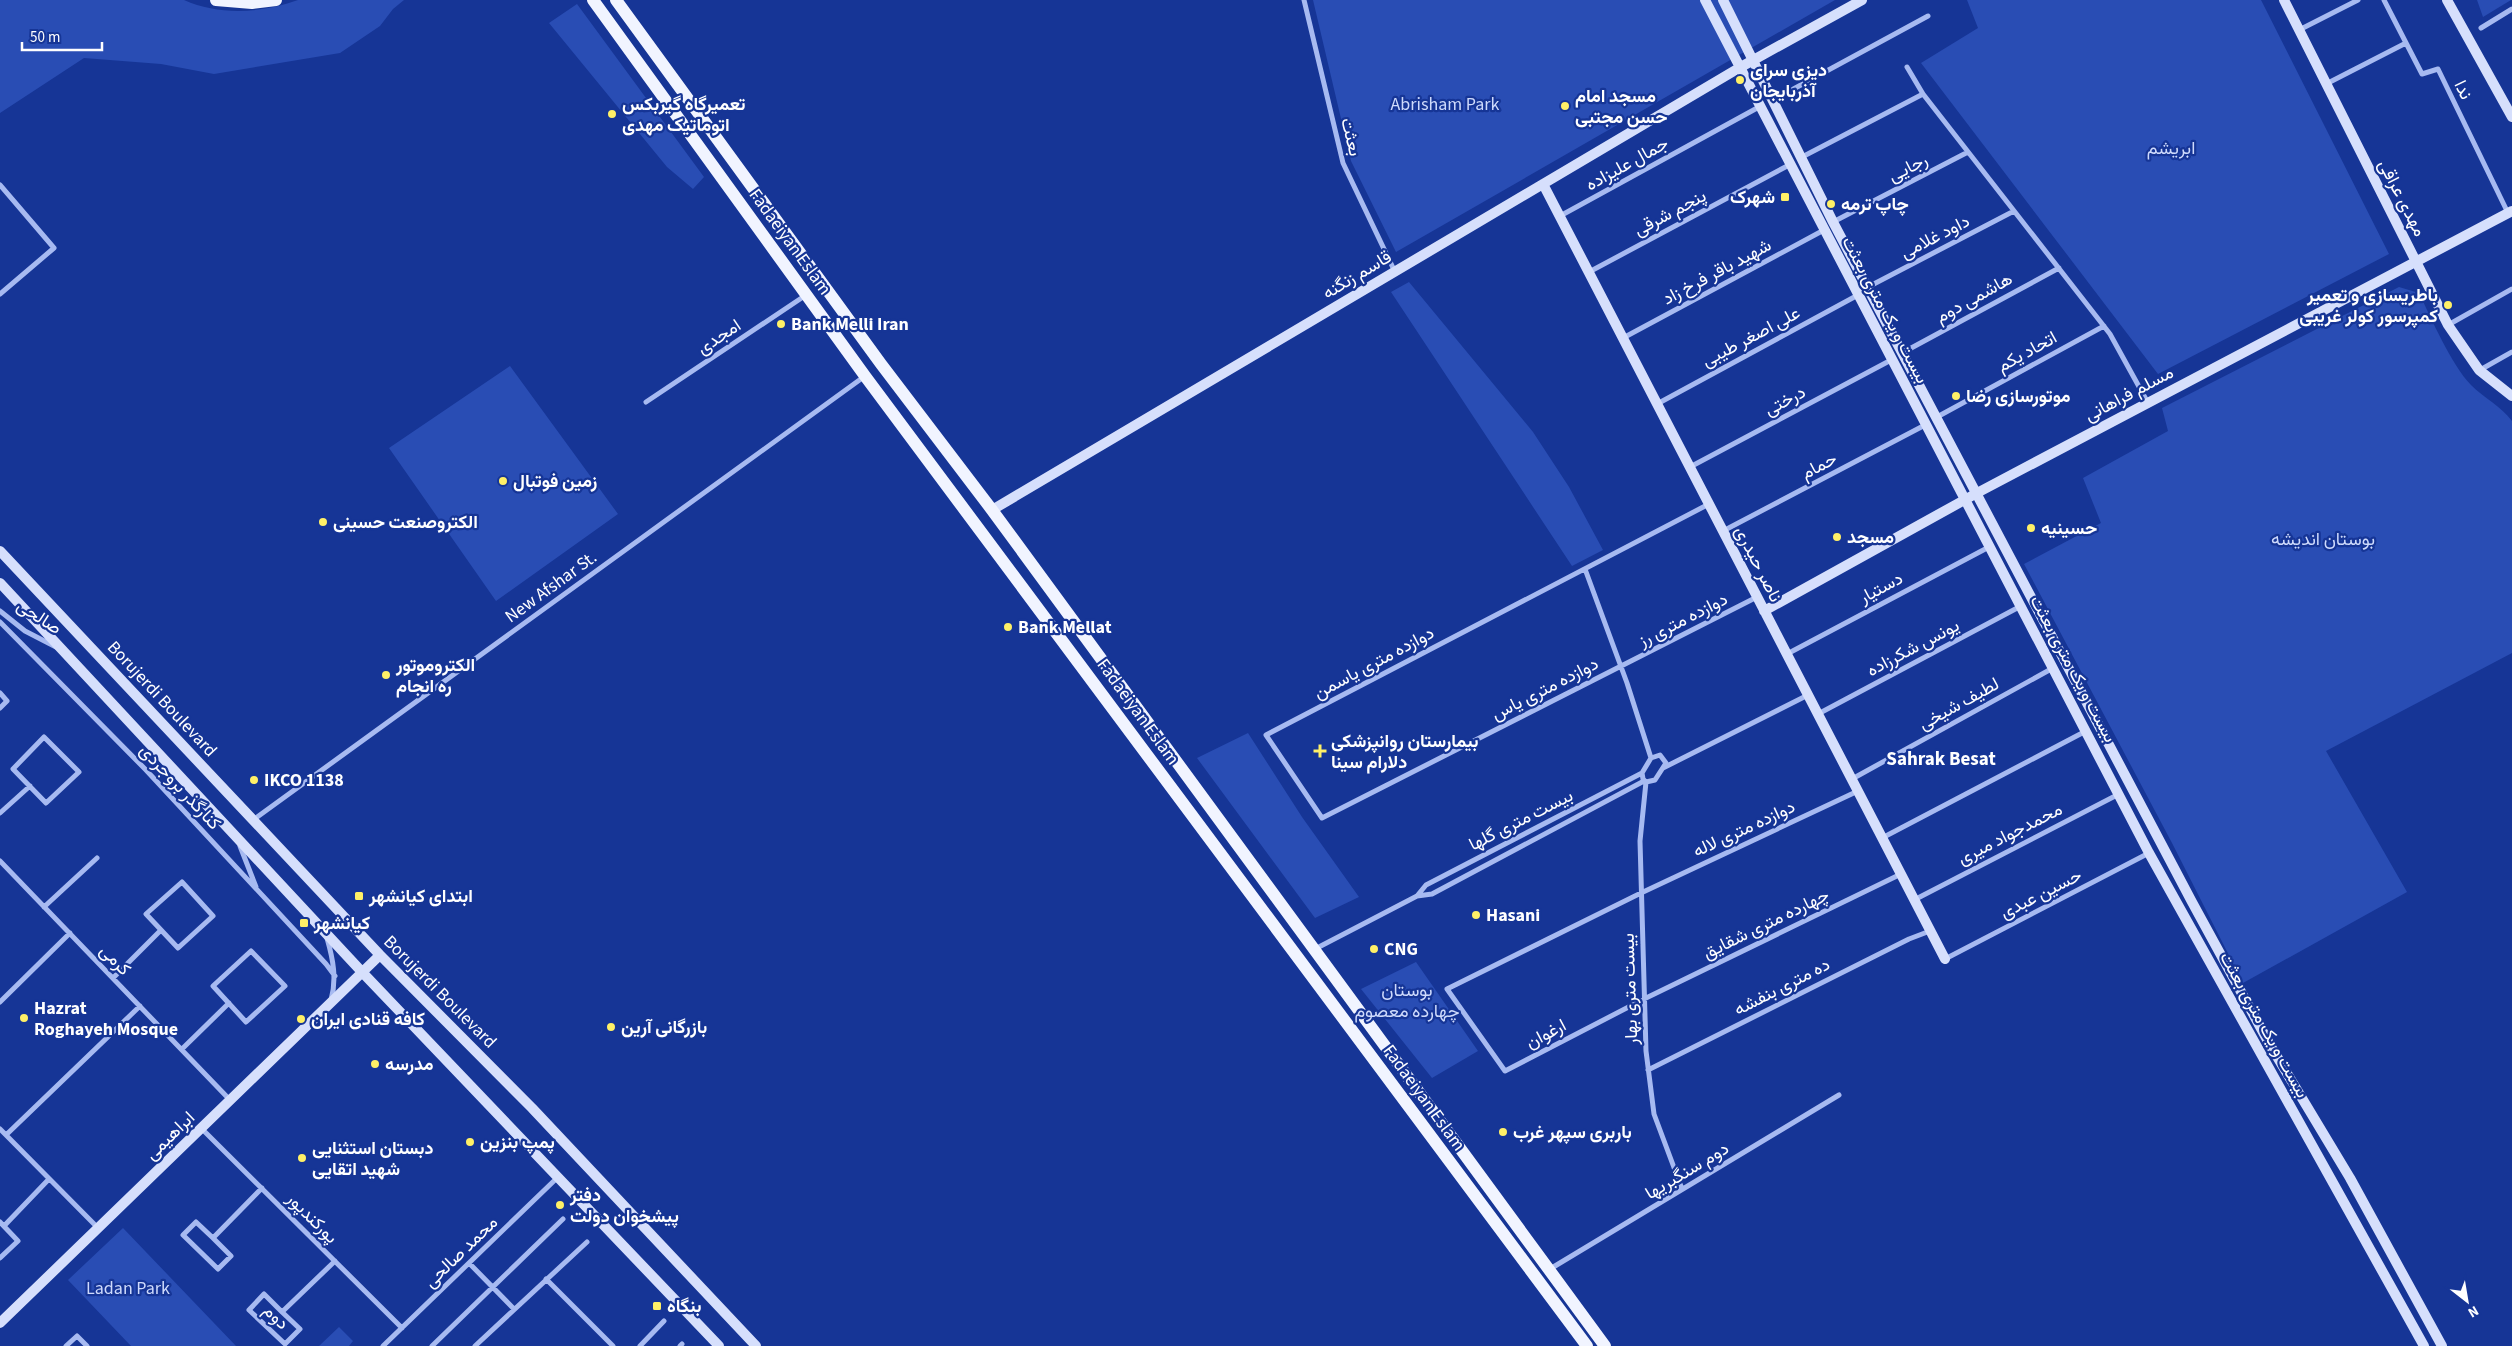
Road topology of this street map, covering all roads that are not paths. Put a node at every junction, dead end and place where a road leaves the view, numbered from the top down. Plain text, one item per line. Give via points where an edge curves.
1 (216, 0) edge
2 (276, 0) edge
3 (593, 0) edge
4 (617, 0) edge
5 (1304, 0) edge
6 (1705, 0) edge
7 (1723, 0) edge
8 (1862, 0) edge
9 (2284, 0) edge
10 (2358, 0) edge
11 (2384, 0) edge
12 (2451, 2) edge
13 (2512, 9) edge
14 (1928, 16) dead end
15 (2481, 28) dead end
16 (2299, 30) junction
17 (2406, 43) junction
18 (1752, 61) junction
19 (1907, 67) dead end
20 (1739, 68) junction
21 (2326, 84) junction
22 (1923, 94) junction
23 (1772, 100) junction
24 (1759, 107) junction
25 (2512, 117) edge
26 (1968, 152) junction
27 (1802, 157) junction
28 (1791, 164) junction
29 (1543, 184) junction
30 (0, 185) edge
31 (2014, 211) junction
32 (2510, 212) edge
33 (1560, 216) junction
34 (1833, 222) junction
35 (1824, 230) junction
36 (2416, 262) junction
37 (2058, 268) junction
38 (1395, 272) junction
39 (1589, 272) junction
40 (1868, 287) junction
41 (2512, 289) edge
42 (0, 294) edge
43 (807, 295) junction
44 (1858, 295) junction
45 (2448, 325) junction
46 (2104, 326) junction
47 (1623, 338) junction
48 (2512, 352) edge
49 (1902, 353) junction
50 (1893, 359) junction
51 (2479, 370) junction
52 (865, 376) junction
53 (2512, 396) edge
54 (646, 402) dead end
55 (2148, 403) junction
56 (1657, 404) junction
57 (1937, 417) junction
58 (1927, 424) junction
59 (1690, 467) junction
60 (1977, 493) junction
61 (1964, 500) junction
62 (1709, 504) junction
63 (992, 510) junction
64 (1723, 531) junction
65 (1988, 547) junction
66 (0, 550) edge
67 (1585, 569) junction
68 (0, 583) edge
69 (1757, 597) junction
70 (2021, 606) junction
71 (1764, 610) junction
72 (0, 611) edge
73 (0, 622) edge
74 (60, 649) junction
75 (1787, 654) junction
76 (1620, 667) junction
77 (2054, 668) junction
78 (0, 693) edge
79 (1808, 695) junction
80 (0, 708) edge
81 (1818, 714) junction
82 (2087, 730) junction
83 (1651, 758) junction
84 (1663, 768) junction
85 (1642, 774) junction
86 (1852, 779) junction
87 (1645, 781) junction
88 (30, 786) junction
89 (1858, 791) junction
90 (2119, 793) junction
91 (0, 813) edge
92 (1322, 818) joint
93 (253, 820) junction
94 (237, 838) junction
95 (1882, 838) junction
96 (2149, 853) junction
97 (97, 858) dead end
98 (0, 861) edge
99 (1901, 874) junction
100 (258, 890) junction
101 (1641, 893) junction
102 (1417, 896) junction
103 (1914, 900) junction
104 (44, 907) junction
105 (161, 930) junction
106 (1930, 931) junction
107 (325, 932) junction
108 (70, 933) junction
109 (1314, 949) junction
110 (380, 955) junction
111 (1945, 959) joint
112 (362, 972) junction
113 (335, 976) junction
114 (113, 978) junction
115 (1644, 999) junction
116 (0, 1002) edge
117 (229, 1003) junction
118 (330, 1003) junction
119 (140, 1006) junction
120 (1476, 1030) joint
121 (182, 1049) junction
122 (1648, 1070) junction
123 (1839, 1095) dead end
124 (231, 1100) junction
125 (202, 1128) junction
126 (0, 1129) edge
127 (6, 1136) junction
128 (558, 1178) junction
129 (49, 1179) junction
130 (262, 1188) junction
131 (1682, 1189) junction
132 (563, 1219) dead end
133 (2, 1224) edge
134 (99, 1229) junction
135 (213, 1238) junction
136 (587, 1242) dead end
137 (0, 1258) edge
138 (335, 1261) junction
139 (469, 1263) junction
140 (1549, 1270) junction
141 (546, 1279) junction
142 (493, 1287) junction
143 (514, 1309) junction
144 (282, 1312) junction
145 (0, 1322) edge
146 (664, 1322) dead end
147 (402, 1328) junction
148 (66, 1346) edge
149 (86, 1346) edge
150 (383, 1346) edge
151 (432, 1346) edge
152 (475, 1346) edge
153 (613, 1346) edge
154 (640, 1346) edge
155 (719, 1346) edge
156 (756, 1346) edge
157 (1587, 1346) edge
158 (1606, 1346) edge
159 (2424, 1346) edge
160 (2442, 1346) edge

1 - 2 main road via 252,3
3 - 43 main road, Fadaeiyan Eslam
4 - 63 main road, Fadaeiyan Eslam via 881,364
5 - 38 street, بعثت via 1343,163
6 - 20 street, بیست و یک متری بعثت
7 - 18 street, بیست و یک متری بعثت
8 - 18 street, قاسم زنگنه
9 - 16 street, مهدی عراقی
10 - 16 street
11 - 17 street, ندا
12 - 25 street
13 - 15 street
14 - 23 street
16 - 21 street, مهدی عراقی
17 - 21 street
17 - 32 street, ندا via 2422,74 2438,69
18 - 20 street, قاسم زنگنه
18 - 23 street, بیست و یک متری بعثت
19 - 22 street
20 - 24 street, بیست و یک متری بعثت
20 - 29 street, قاسم زنگنه
21 - 36 street, مهدی عراقی
22 - 26 street
22 - 27 street
23 - 27 street, بیست و یک متری بعثت
24 - 28 street, بیست و یک متری بعثت
24 - 33 street, جمال علیزاده
26 - 31 street
26 - 34 street, رجایی
27 - 34 street, بیست و یک متری بعثت
28 - 35 street, بیست و یک متری بعثت
28 - 39 street, پنجم شرقی
29 - 33 street, ناصر حیدری
29 - 38 street, قاسم زنگنه
30 - 42 street via 54,248
31 - 37 street
31 - 40 street, داود غلامی
32 - 36 street, مسلم فراهانی
33 - 39 street, ناصر حیدری
34 - 40 street, بیست و یک متری بعثت
35 - 44 street, بیست و یک متری بعثت
35 - 47 street, شهید باقر فرخ زاد
36 - 45 street, مهدی عراقی
36 - 55 street, مسلم فراهانی
37 - 46 street
37 - 49 street, هاشمی دوم
38 - 63 street, قاسم زنگنه
39 - 47 street, ناصر حیدری
40 - 49 street, بیست و یک متری بعثت
41 - 45 street
43 - 52 main road, Fadaeiyan Eslam
43 - 54 street, امجدی
44 - 50 street, بیست و یک متری بعثت
44 - 56 street, علی اصغر طیبی
45 - 51 street, مهدی عراقی
46 - 55 street
46 - 57 street, اتحاد یکم
47 - 56 street, ناصر حیدری
48 - 51 street
49 - 57 street, بیست و یک متری بعثت
50 - 58 street, بیست و یک متری بعثت
50 - 59 street, درختی
51 - 53 street, مهدی عراقی
52 - 93 street, New Afshar St.
52 - 157 main road, Fadaeiyan Eslam
55 - 60 street, مسلم فراهانی
56 - 59 street, ناصر حیدری
57 - 60 street, بیست و یک متری بعثت
58 - 61 street, بیست و یک متری بعثت
58 - 64 street, حمام
59 - 62 street, ناصر حیدری
60 - 61 street, مسلم فراهانی
60 - 160 street, بیست و یک متری بعثت via 2196,911 2270,1045 2350,1178
61 - 65 street, بیست و یک متری بعثت
61 - 71 street, مسلم فراهانی
62 - 64 street, ناصر حیدری
62 - 67 street
63 - 109 main road, Fadaeiyan Eslam
64 - 69 street, ناصر حیدری
65 - 70 street, بیست و یک متری بعثت
65 - 75 street, دستیار
66 - 93 street, Borujerdi Boulevard
67 - 76 street
67 - 92 street, دوازده متری یاسمن via 1266,734
68 - 74 street
69 - 71 street, ناصر حیدری
69 - 76 street, دوازده متری رز
70 - 77 street, بیست و یک متری بعثت
70 - 81 street, یونس شکرزاده
71 - 75 street, ناصر حیدری
72 - 74 street, صالحی via 26,631
73 - 100 street, کنارگذر بروجردی via 146,770
74 - 94 street
75 - 79 street, ناصر حیدری
76 - 83 street
76 - 92 street, دوازده متری یاس
77 - 82 street, بیست و یک متری بعثت
77 - 86 street, لطیف شیخی
78 - 80 street via 7,701
79 - 81 street, ناصر حیدری
79 - 84 street
81 - 86 street, ناصر حیدری
82 - 90 street, بیست و یک متری بعثت
82 - 95 street
83 - 84 street via 1663,756 1666,763
83 - 85 street
84 - 87 street, بیست متری گلها via 1655,780
85 - 87 street
85 - 102 street, بیست متری گلها via 1426,885
86 - 89 street, ناصر حیدری
87 - 101 street, بیست متری بهار via 1640,841
87 - 102 street, بیست متری گلها via 1432,894
88 - 88 street via 46,803 79,772 44,737 13,769
88 - 91 street
89 - 95 street, ناصر حیدری
89 - 101 street, دوازده متری لاله
90 - 96 street, بیست و یک متری بعثت
90 - 103 street, محمدجواد میری
93 - 110 street, Borujerdi Boulevard
94 - 100 street
94 - 107 street
95 - 99 street, ناصر حیدری
96 - 111 street, حسین عبدی
96 - 159 street, بیست و یک متری بعثت
97 - 104 street
98 - 104 street, کرمی
99 - 103 street, ناصر حیدری
99 - 115 street, چهارده متری شقایق
100 - 113 street, کنارگذر بروجردی
101 - 115 street, بیست متری بهار
101 - 120 street, دوازده متری لاله via 1447,989
102 - 109 street, بیست متری گلها
103 - 106 street, ناصر حیدری
104 - 108 street, کرمی
105 - 105 street via 178,948 213,916 182,882 146,914
105 - 114 street
106 - 111 street, ناصر حیدری
106 - 122 street, ده متری بنفشه
107 - 112 street
107 - 113 street
108 - 114 street, کرمی
108 - 116 street
109 - 140 main road, Fadaeiyan Eslam
110 - 112 street, ابراهیمی
110 - 156 street, Borujerdi Boulevard via 532,1108
112 - 118 street, ابراهیمی
112 - 128 street
113 - 118 street
114 - 119 street, کرمی
115 - 120 street, ارغوان via 1505,1071
115 - 122 street, بیست متری بهار
117 - 117 street via 246,1022 285,986 251,951 213,986
117 - 121 street
118 - 124 street, ابراهیمی
119 - 121 street, کرمی
119 - 127 street
121 - 124 street, کرمی
122 - 131 street, بیست متری بهار via 1654,1114
123 - 131 street, دوم سنگبریها
124 - 125 street, ابراهیمی
125 - 130 street, پورکندپور
125 - 134 street, ابراهیمی
126 - 127 street
127 - 129 street
128 - 139 street, محمد صالحی
128 - 155 street
129 - 133 street
129 - 134 street
130 - 135 street
130 - 138 street, پورکندپور
131 - 140 street, دوم سنگبریها
132 - 142 street
133 - 137 street via 18,1241
134 - 145 street, ابراهیمی
135 - 135 street via 231,1256 218,1269 183,1235 196,1222
136 - 141 street
138 - 144 street, دوم
138 - 147 street, پورکندپور
139 - 142 street
139 - 147 street, محمد صالحی
140 - 158 main road, Fadaeiyan Eslam
141 - 143 street
141 - 153 street
142 - 143 street
142 - 151 street
143 - 152 street
144 - 144 street, دوم via 300,1329 284,1344 249,1310 264,1294
146 - 154 street
147 - 150 street, محمد صالحی
148 - 149 street via 77,1336

